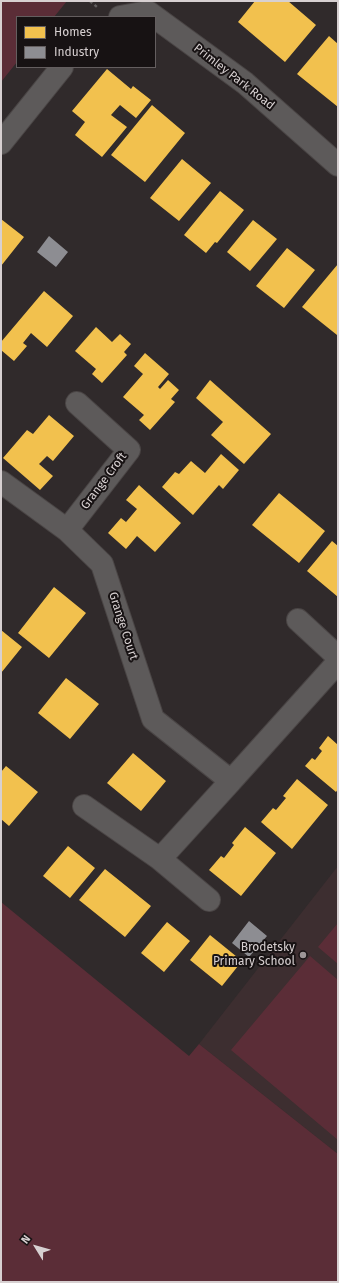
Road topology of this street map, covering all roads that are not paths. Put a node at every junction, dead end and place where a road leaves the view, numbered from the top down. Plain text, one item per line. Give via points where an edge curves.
1 (126, 16) edge
2 (154, 16) edge
3 (156, 18) edge
4 (61, 68) edge
5 (1, 143) edge
6 (338, 165) edge
7 (77, 403) dead end
8 (1, 482) edge
9 (67, 530) junction
10 (298, 620) dead end
11 (338, 657) edge
12 (338, 662) edge
13 (230, 780) junction
14 (84, 806) dead end
15 (160, 859) junction
16 (209, 900) dead end

1 - 2 street, Primley Park Road via 148,12
3 - 6 street, Primley Park Road via 245,82
4 - 5 street
7 - 9 street, Grange Croft via 128,450
8 - 9 street, Grange Court
9 - 13 street, Grange Court via 102,564 153,719
10 - 11 street
12 - 13 street
13 - 15 street
14 - 15 street
15 - 16 street

